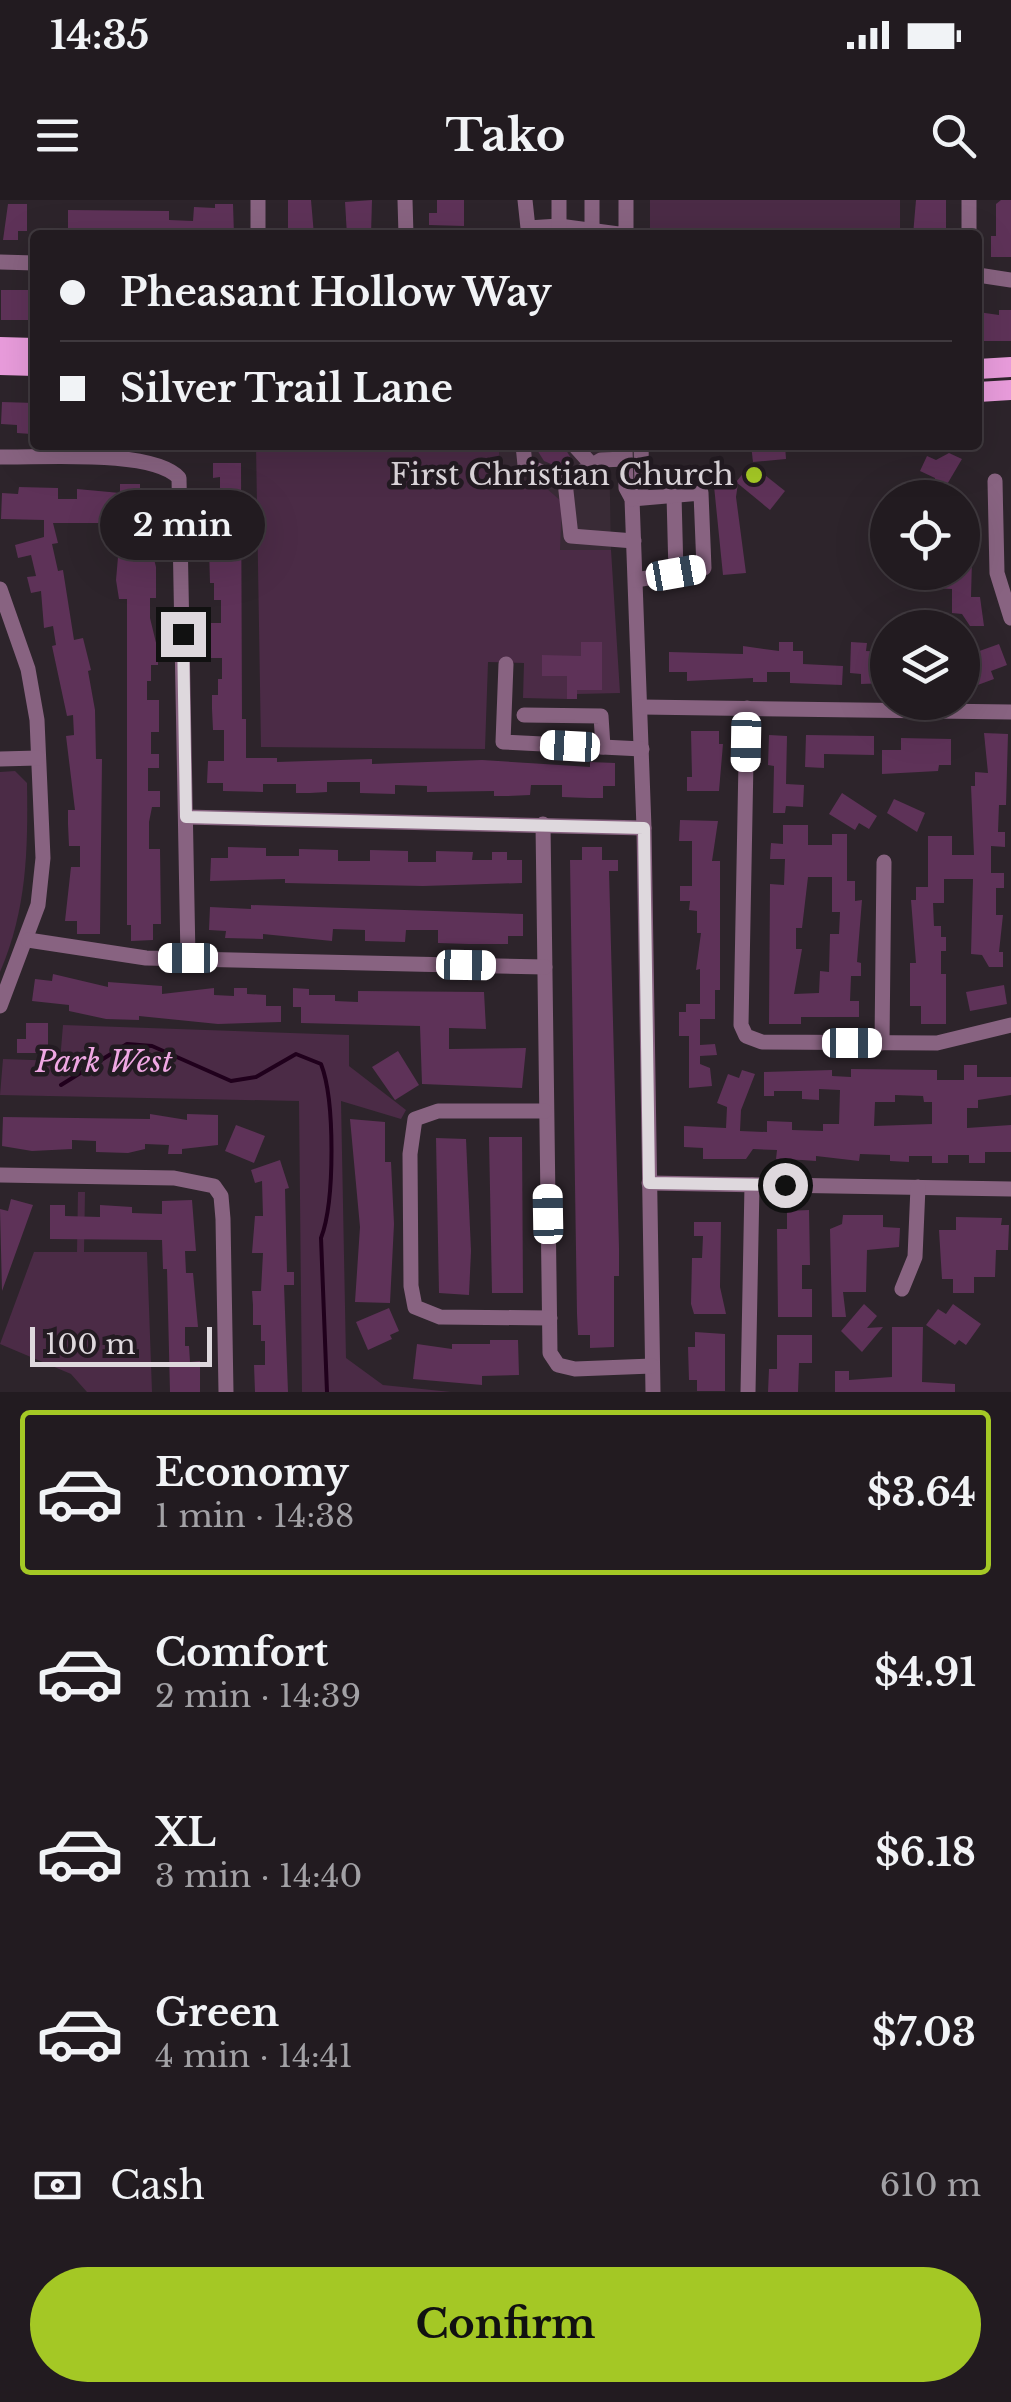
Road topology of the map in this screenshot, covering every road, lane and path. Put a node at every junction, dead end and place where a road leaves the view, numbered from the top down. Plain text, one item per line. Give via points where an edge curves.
1 (258, 200) edge
2 (405, 200) edge
3 (525, 200) edge
4 (559, 200) edge
5 (592, 200) edge
6 (626, 200) edge
7 (968, 200) edge
8 (559, 226) junction
9 (258, 230) edge
10 (406, 230) edge
11 (592, 230) joint
12 (626, 230) edge
13 (969, 230) edge
14 (0, 262) edge
15 (30, 263) edge
16 (982, 276) edge
17 (1011, 280) edge
18 (0, 347) edge
19 (30, 348) edge
20 (0, 365) edge
21 (30, 366) edge
22 (1011, 367) edge
23 (982, 369) edge
24 (1011, 390) edge
25 (982, 392) edge
26 (524, 450) edge
27 (578, 450) edge
28 (641, 450) edge
29 (625, 452) edge
30 (0, 457) edge
31 (592, 465) junction
32 (996, 481) dead end
33 (565, 482) junction
34 (674, 495) junction
35 (632, 499) junction
36 (634, 541) junction
37 (676, 573) junction
38 (636, 580) junction
39 (0, 588) edge
40 (1011, 618) edge
41 (8, 627) edge
42 (506, 664) dead end
43 (641, 706) junction
44 (747, 708) junction
45 (1011, 712) edge
46 (524, 715) dead end
47 (603, 747) junction
48 (642, 748) junction
49 (38, 758) junction
50 (0, 759) edge
51 (186, 817) junction
52 (542, 824) junction
53 (644, 828) junction
54 (884, 862) dead end
55 (28, 940) junction
56 (188, 958) junction
57 (545, 967) junction
58 (0, 1006) edge
59 (1011, 1025) edge
60 (882, 1043) junction
61 (546, 1111) junction
62 (0, 1176) edge
63 (649, 1183) junction
64 (752, 1185) junction
65 (918, 1187) junction
66 (1011, 1189) edge
67 (902, 1289) dead end
68 (550, 1318) junction
69 (652, 1366) junction
70 (226, 1392) edge
71 (653, 1392) edge
72 (748, 1392) edge

1 - 9 street
2 - 10 street
3 - 8 street via 526,227
4 - 8 street
5 - 11 street
6 - 12 street
7 - 13 street
8 - 11 street
14 - 15 street
16 - 17 street
18 - 19 main road
20 - 21 main road
22 - 23 main road
24 - 25 main road
26 - 33 street via 525,465
27 - 31 street
28 - 35 street via 642,486
29 - 31 street
29 - 35 street
30 - 51 street via 145,461 170,468 181,486
31 - 33 street
32 - 40 street via 998,573
33 - 36 street via 571,536
34 - 35 street
34 - 37 street
34 - 37 street via 701,493 704,568
35 - 36 street
36 - 38 street
37 - 38 street
38 - 43 street
39 - 41 street
41 - 49 street via 28,669
42 - 47 street via 503,742
43 - 44 street
43 - 48 street
44 - 45 street
44 - 60 street via 741,1024 750,1040
46 - 47 street via 601,716
47 - 48 street
48 - 53 street
49 - 50 street
49 - 55 street via 42,870
51 - 52 street
51 - 56 street
52 - 53 street
52 - 57 street
53 - 63 street
54 - 60 street
55 - 56 street via 104,955
55 - 58 street
56 - 57 street
57 - 61 street
59 - 60 street via 937,1043
61 - 68 street
61 - 68 street via 438,1111 415,1119 411,1286 415,1307 440,1318
62 - 70 street via 174,1178 214,1186 224,1219
63 - 64 street
63 - 69 street
64 - 65 street
64 - 72 street
65 - 66 street
65 - 67 street via 915,1257
68 - 69 street via 553,1360 575,1368
69 - 71 street

